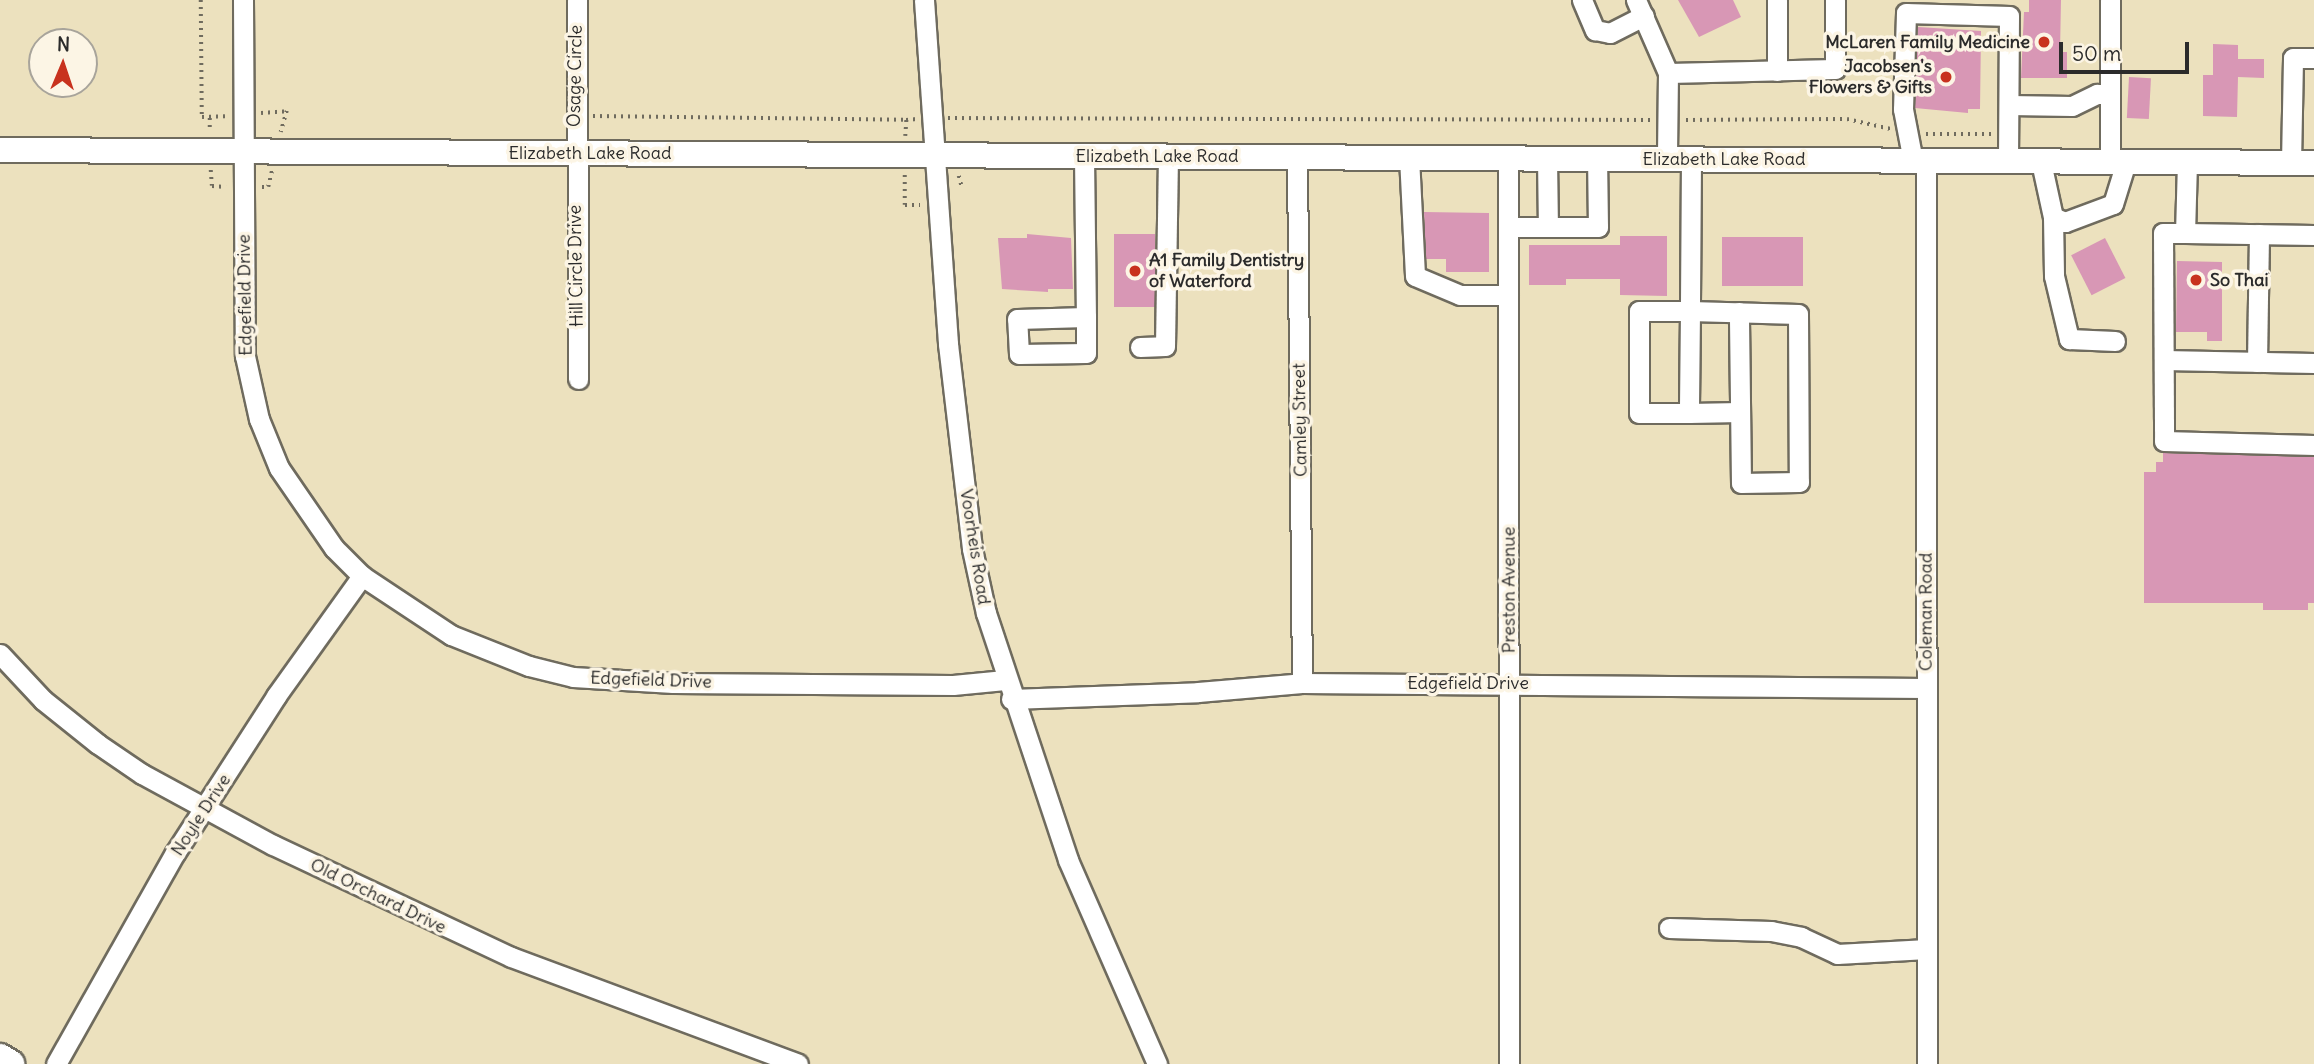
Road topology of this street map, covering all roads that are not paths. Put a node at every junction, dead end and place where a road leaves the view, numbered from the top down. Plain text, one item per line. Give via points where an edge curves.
1 (243, 0) edge
2 (577, 0) edge
3 (924, 0) edge
4 (1582, 0) edge
5 (1777, 0) edge
6 (1835, 0) edge
7 (2110, 0) edge
8 (1640, 8) edge
9 (2011, 8) edge
10 (2314, 58) edge
11 (1777, 71) junction
12 (1668, 73) junction
13 (2110, 94) junction
14 (2008, 105) junction
15 (0, 150) edge
16 (244, 151) junction
17 (574, 153) junction
18 (932, 155) junction
19 (1084, 156) junction
20 (1168, 156) junction
21 (1297, 157) junction
22 (1409, 158) junction
23 (1508, 158) junction
24 (1547, 158) junction
25 (1597, 159) junction
26 (1679, 159) junction
27 (1920, 161) junction
28 (2008, 161) junction
29 (2041, 162) junction
30 (2118, 162) junction
31 (2187, 162) junction
32 (2302, 163) edge
33 (2053, 217) junction
34 (1508, 227) junction
35 (1548, 227) junction
36 (2185, 233) junction
37 (2259, 234) junction
38 (2314, 235) edge
39 (1508, 295) junction
40 (1690, 311) junction
41 (1739, 312) junction
42 (1086, 317) dead end
43 (2115, 341) dead end
44 (1140, 346) dead end
45 (2164, 360) junction
46 (2257, 362) junction
47 (2314, 363) edge
48 (578, 379) dead end
49 (1740, 412) junction
50 (1689, 413) junction
51 (2314, 445) edge
52 (362, 576) junction
53 (0, 654) edge
54 (1509, 682) junction
55 (1302, 683) junction
56 (1926, 688) junction
57 (1008, 689) junction
58 (206, 808) junction
59 (1669, 928) dead end
60 (1927, 949) junction
61 (0, 1058) edge
62 (10, 1064) edge
63 (56, 1064) edge
64 (798, 1064) edge
65 (1157, 1064) edge
66 (1509, 1064) edge
67 (1927, 1064) edge

1 - 16 street, Edgefield Drive
2 - 17 street, Osage Circle
3 - 18 street, Voorheis Road
4 - 8 street via 1595,30 1610,33
5 - 11 street
6 - 11 street via 1835,69
7 - 13 street
8 - 12 street
9 - 14 street
9 - 27 street, Coleman Road via 1906,13 1903,108
10 - 32 street via 2293,58
11 - 12 street
12 - 26 street via 1667,120
13 - 14 street via 2097,94 2072,106
13 - 30 street
14 - 28 street
15 - 16 main road, Elizabeth Lake Road
16 - 17 main road, Elizabeth Lake Road
16 - 52 street, Edgefield Drive via 245,356 259,419 279,468 312,518
17 - 18 main road, Elizabeth Lake Road
17 - 48 street, Hill Circle Drive
18 - 19 main road, Elizabeth Lake Road
18 - 57 street, Voorheis Road via 972,549
19 - 20 main road, Elizabeth Lake Road
19 - 42 street
20 - 21 main road, Elizabeth Lake Road
20 - 44 street via 1165,346
21 - 22 main road, Elizabeth Lake Road
21 - 55 street, Camley Street
22 - 23 main road, Elizabeth Lake Road
22 - 39 street via 1415,276 1460,295
23 - 24 main road, Elizabeth Lake Road
23 - 34 street, Preston Avenue
24 - 25 main road, Elizabeth Lake Road
24 - 35 street
25 - 26 main road, Elizabeth Lake Road
25 - 35 street via 1598,227
26 - 27 main road, Elizabeth Lake Road
26 - 40 street
27 - 28 main road, Elizabeth Lake Road
27 - 56 street, Coleman Road
28 - 29 main road, Elizabeth Lake Road
29 - 30 main road, Elizabeth Lake Road
29 - 33 street
30 - 31 main road, Elizabeth Lake Road
30 - 33 street via 2113,204 2106,210 2065,222
31 - 32 main road, Elizabeth Lake Road
31 - 36 street
33 - 43 street via 2054,276 2069,339
34 - 35 street
34 - 39 street, Preston Avenue
36 - 37 street
36 - 45 street via 2163,233
37 - 38 street
37 - 46 street
39 - 54 street, Preston Avenue
40 - 41 street
40 - 50 street
40 - 50 street via 1639,311 1639,413
41 - 49 street
41 - 49 street via 1798,314 1799,482 1741,483
45 - 46 street
45 - 51 street via 2164,442
46 - 47 street
49 - 50 street
52 - 57 street, Edgefield Drive via 451,635 516,662 573,677 673,684
52 - 58 street, Noyle Drive via 276,696
53 - 58 street, Old Orchard Drive via 43,700 98,744
54 - 55 street, Edgefield Drive
54 - 56 street, Edgefield Drive
54 - 66 street, Preston Avenue
55 - 57 street, Edgefield Drive via 1198,692
56 - 60 street, Coleman Road
57 - 65 street, Voorheis Road via 1098,938
58 - 63 street, Noyle Drive
58 - 64 street, Old Orchard Drive via 438,926 681,1023
59 - 60 street via 1771,931 1801,937 1837,954
60 - 67 street, Coleman Road
61 - 62 highway

